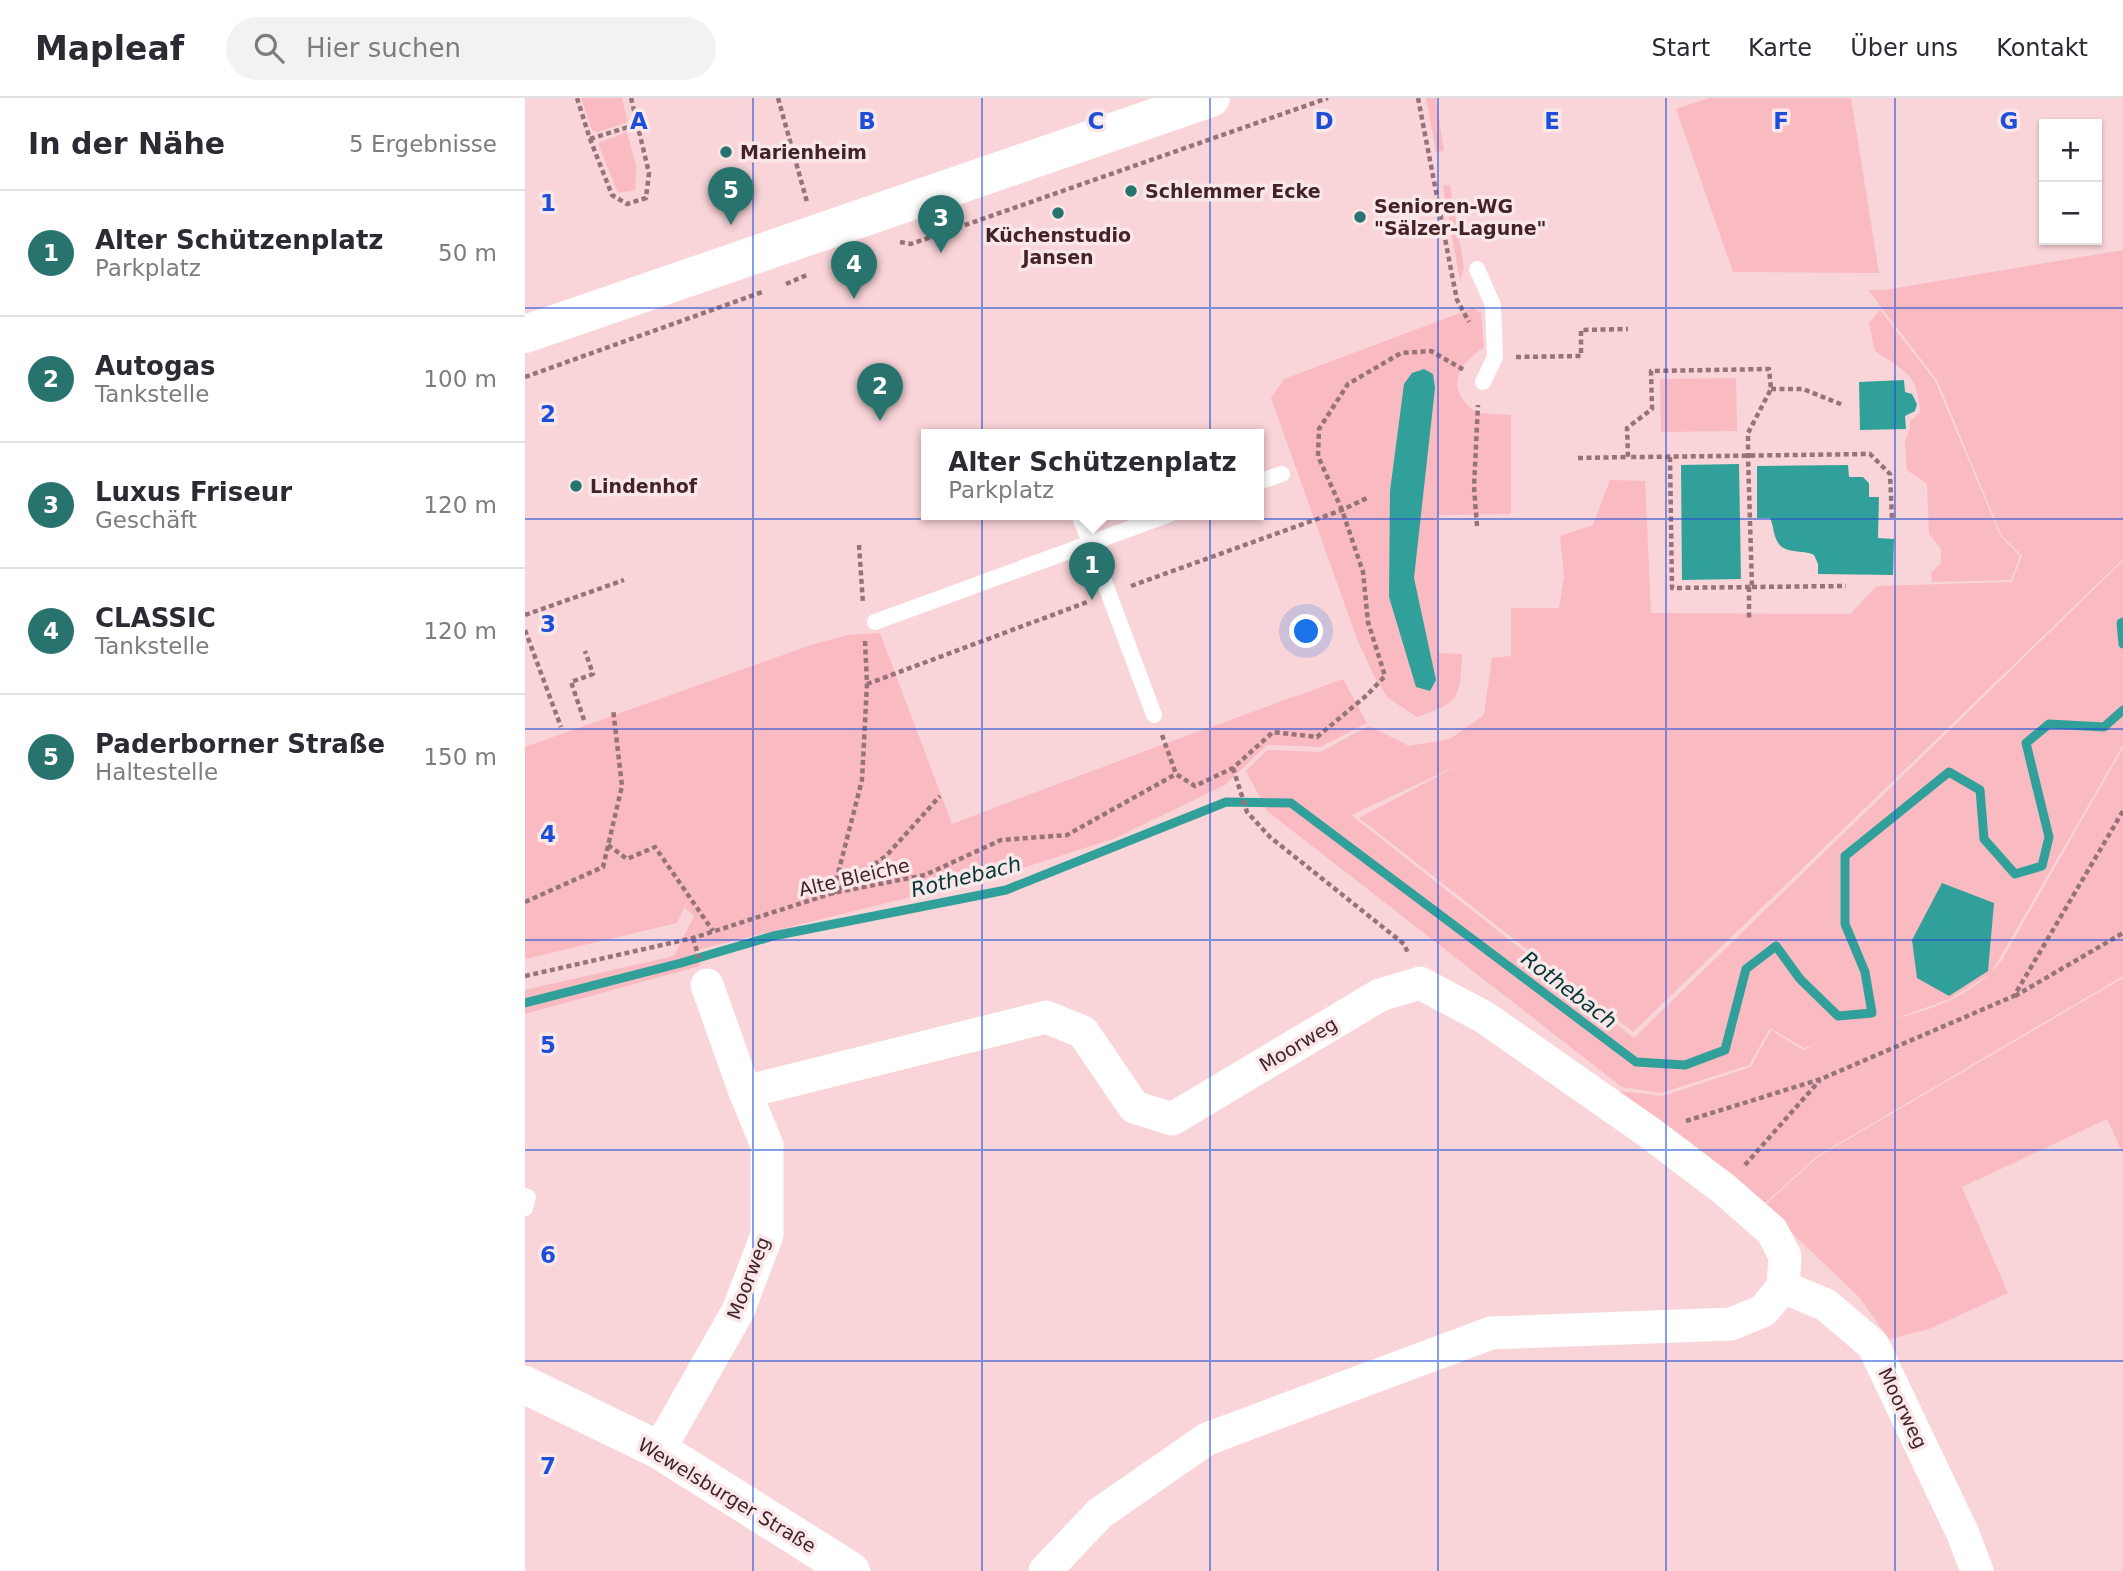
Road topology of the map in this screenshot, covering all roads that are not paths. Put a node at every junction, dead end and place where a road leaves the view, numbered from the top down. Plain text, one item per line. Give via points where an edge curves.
1 (1211, 98) edge
2 (1477, 269) dead end
3 (525, 334) edge
4 (1483, 382) road end
5 (1282, 474) dead end
6 (1264, 480) edge
7 (1081, 520) edge
8 (1154, 520) edge
9 (1090, 544) junction
10 (868, 625) road end
11 (1154, 715) road end
12 (707, 985) dead end
13 (745, 1092) junction
14 (525, 1196) edge
15 (525, 1208) edge
16 (1783, 1287) junction
17 (525, 1385) edge
18 (659, 1450) junction
19 (851, 1571) edge
20 (1045, 1571) edge
21 (1977, 1571) edge

1 - 3 main road
2 - 4 lane via 1493,305 1495,357
5 - 6 lane
7 - 9 lane
8 - 9 lane
9 - 10 lane
9 - 11 lane
12 - 13 street, Moorweg
13 - 16 street, Moorweg via 1046,1017 1083,1032 1134,1107 1172,1119 1380,995 1420,983 1484,1017 1724,1189 1772,1231 1785,1256
13 - 18 street, Moorweg via 767,1145 767,1236 738,1311
14 - 15 lane
16 - 20 street via 1763,1311 1731,1324 1491,1333 1207,1439 1100,1513
16 - 21 street, Moorweg via 1826,1305 1873,1345
17 - 18 main road, Wewelsburger Straße
18 - 19 main road, Wewelsburger Straße

